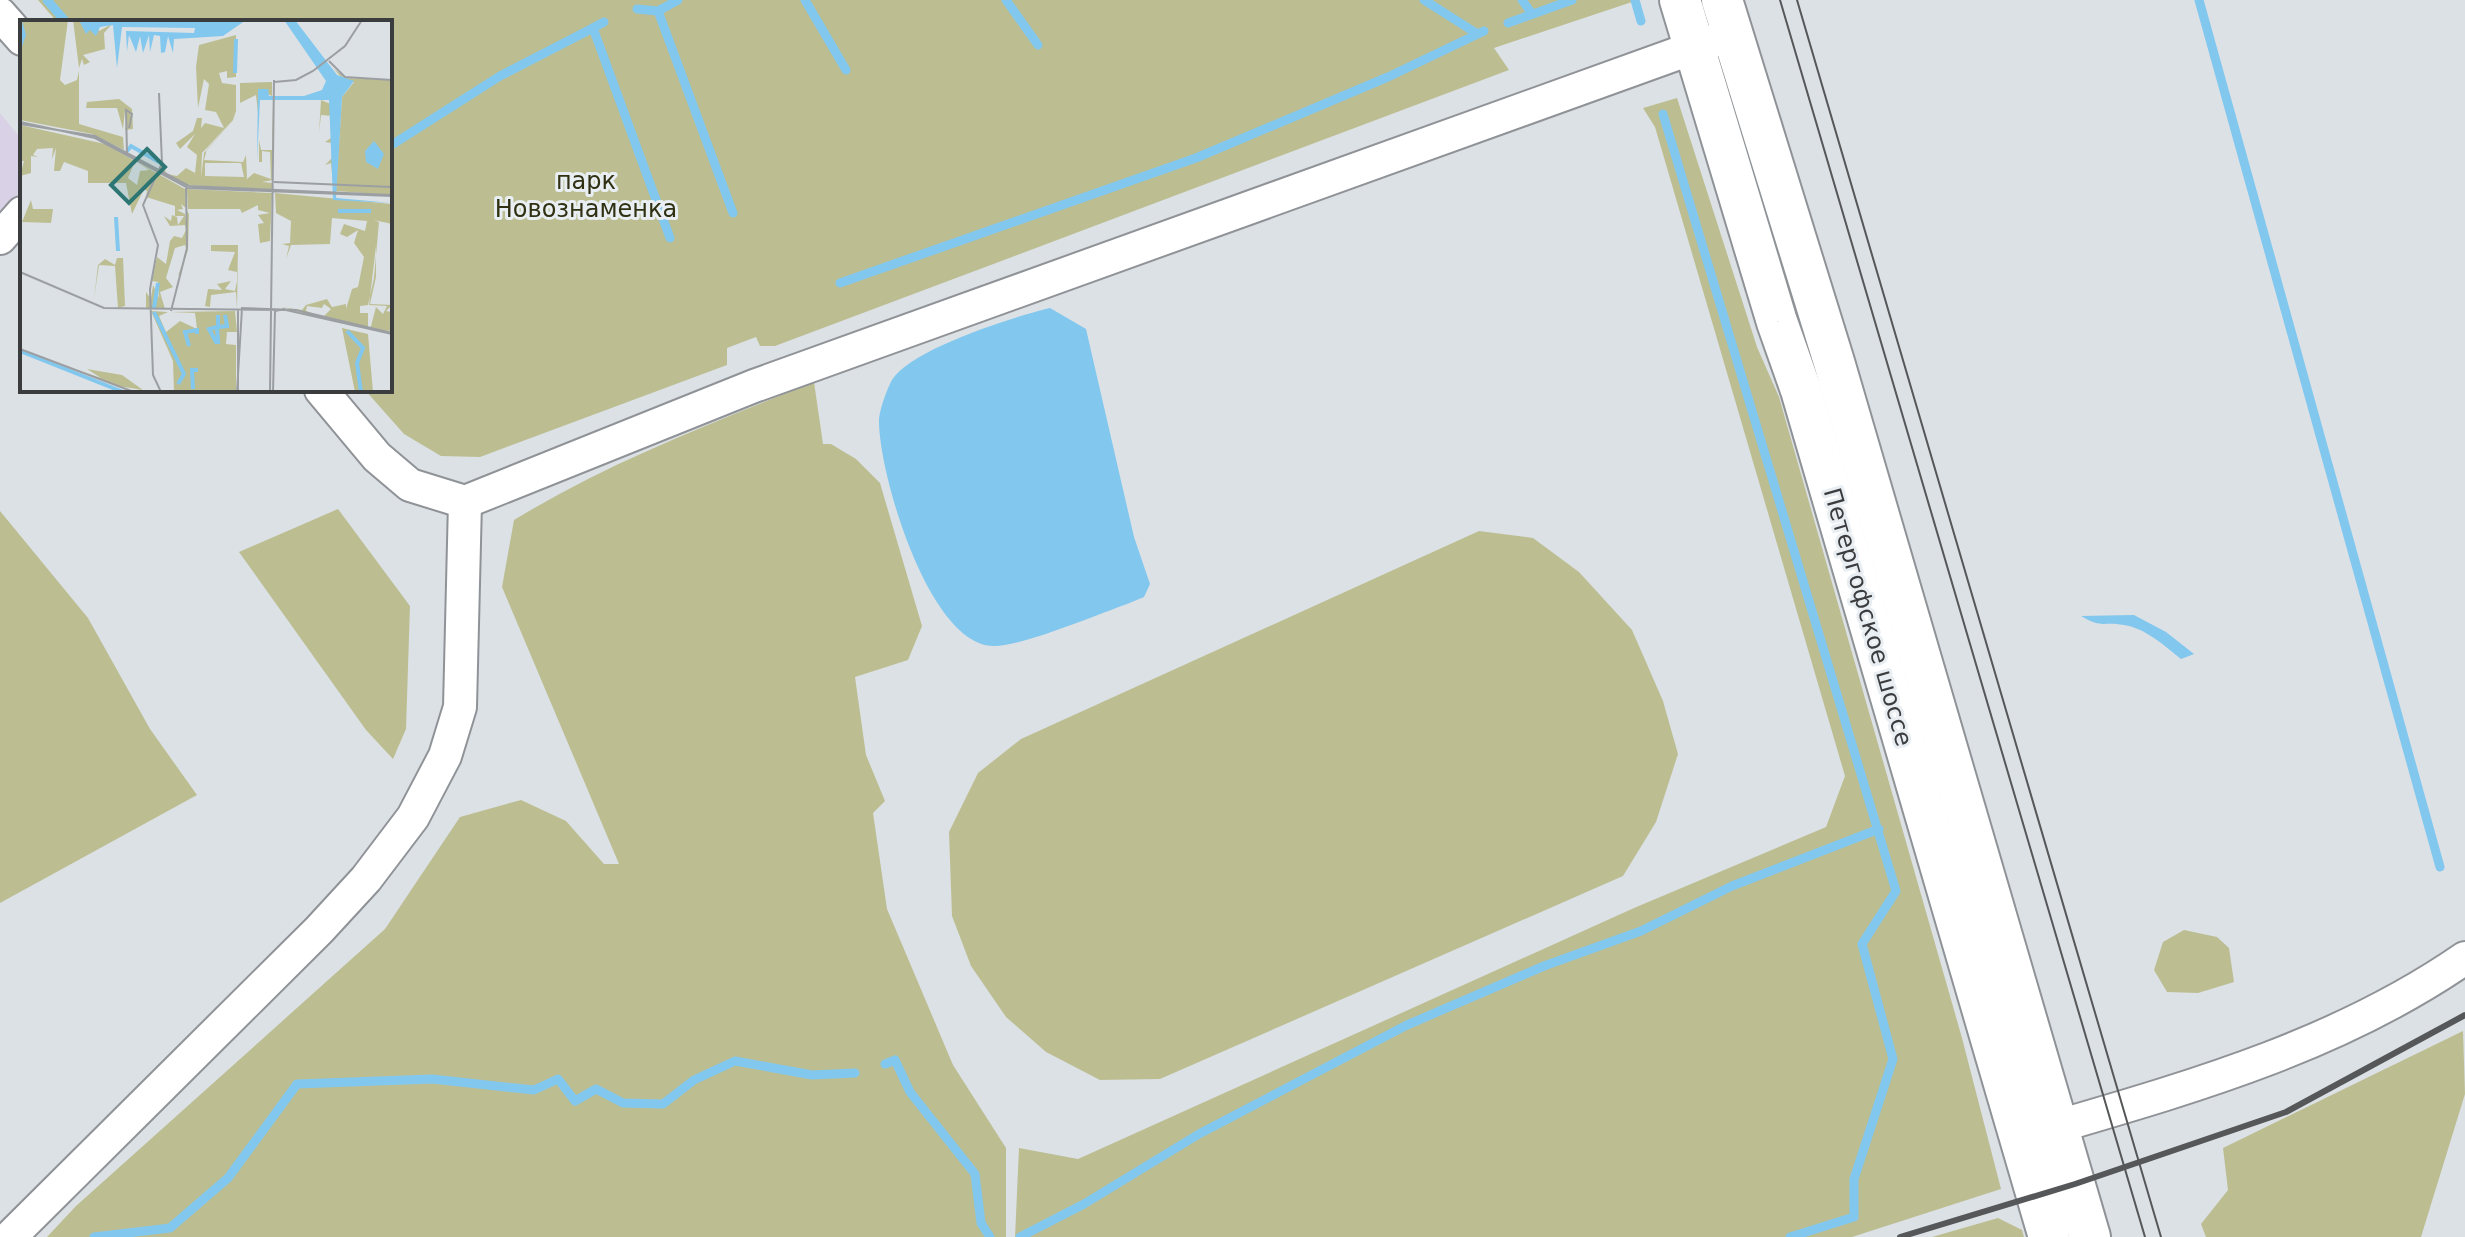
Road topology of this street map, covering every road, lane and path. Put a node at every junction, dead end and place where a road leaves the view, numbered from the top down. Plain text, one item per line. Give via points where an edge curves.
1 (1680, 0) edge
2 (0, 14) edge
3 (1727, 17) edge
4 (20, 37) edge
5 (1693, 47) junction
6 (20, 215) edge
7 (0, 238) edge
8 (323, 392) edge
9 (465, 502) junction
10 (2465, 958) edge
11 (2039, 1132) junction
12 (10, 1237) edge
13 (2049, 1237) edge
14 (2090, 1237) edge

1 - 5 main road, Петергофское шоссе
2 - 4 street
3 - 5 street
3 - 11 main road, Петергофское шоссе via 1834,362
5 - 9 street via 754,386
5 - 11 main road, Петергофское шоссе
6 - 7 street
8 - 9 street via 377,457 410,485
9 - 12 street via 460,707 445,756 413,817 319,930
10 - 11 street via 2337,1033 2248,1068
11 - 13 main road, Петергофское шоссе
11 - 14 main road, Петергофское шоссе

